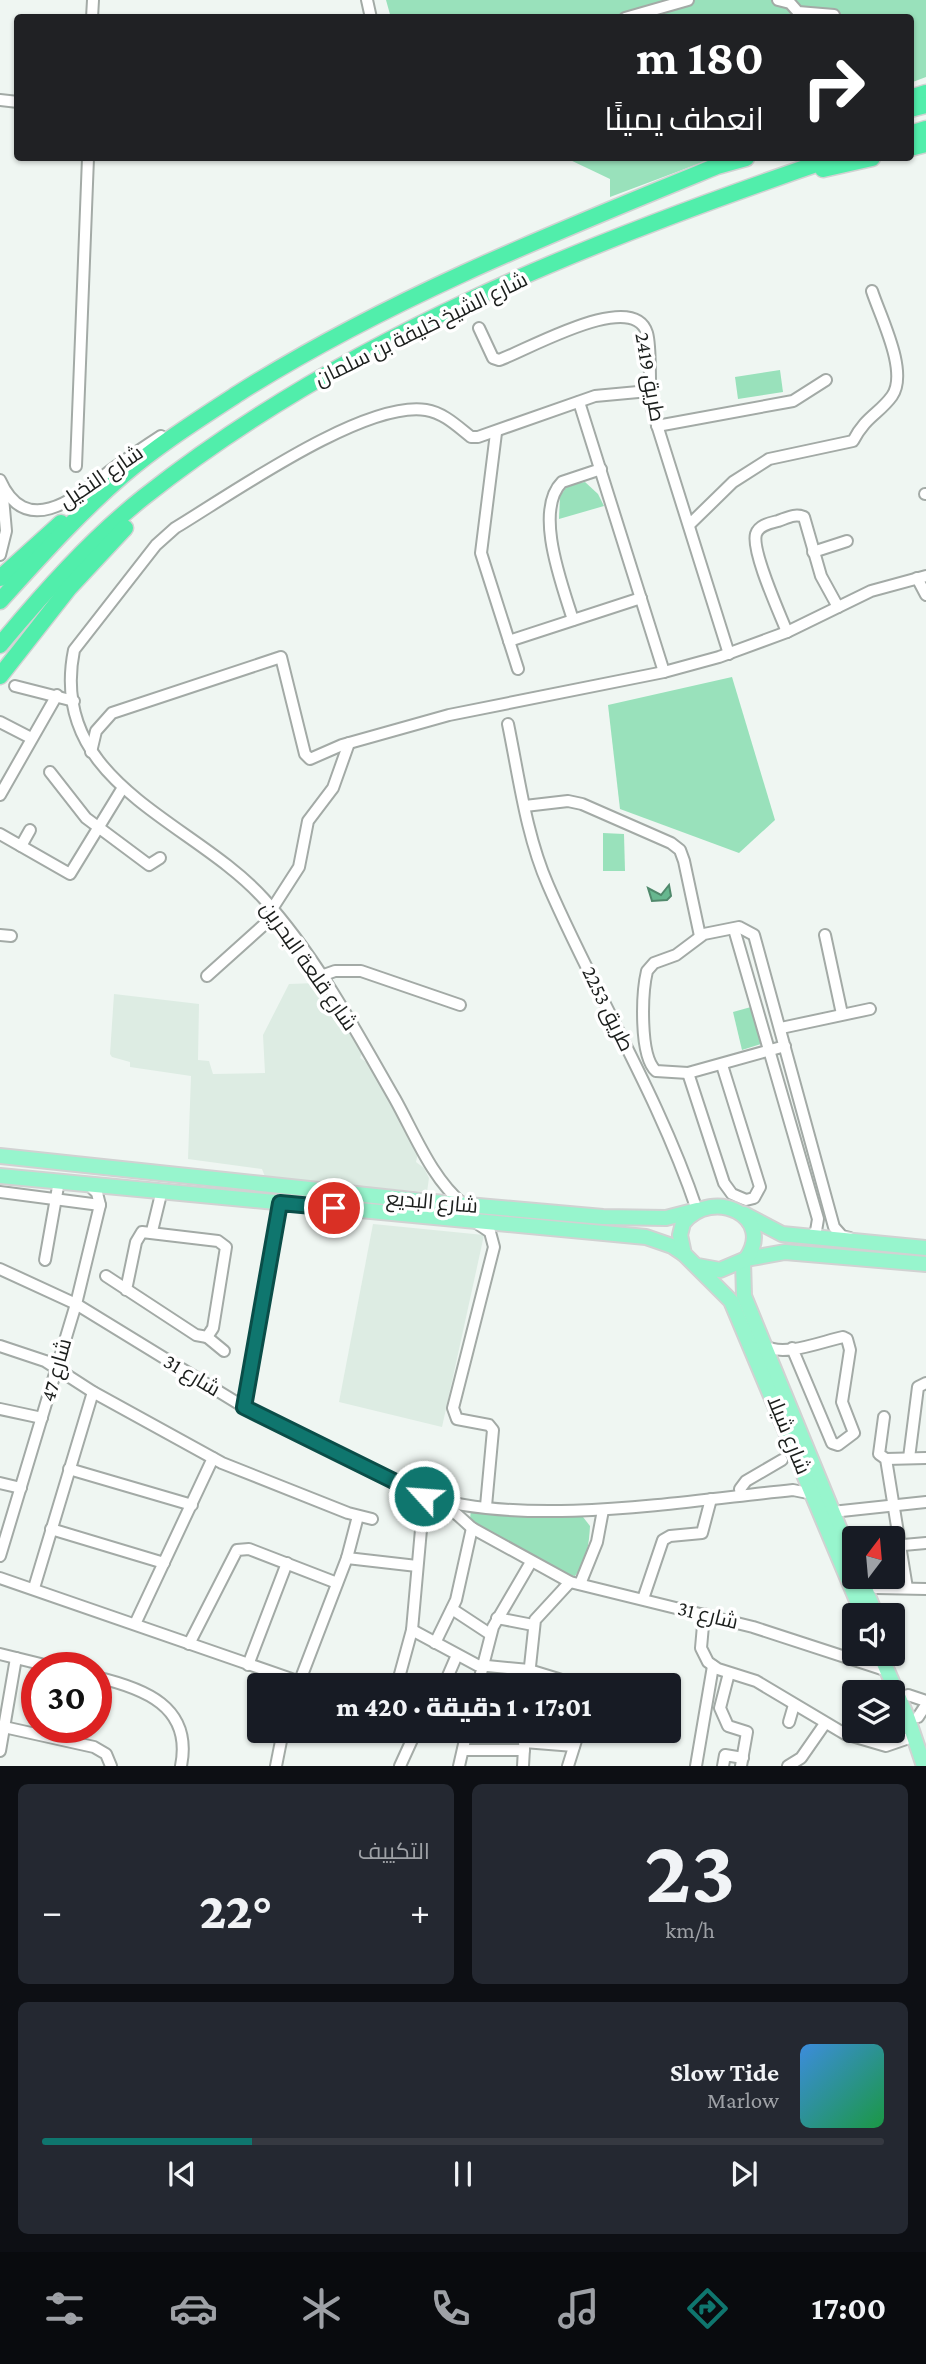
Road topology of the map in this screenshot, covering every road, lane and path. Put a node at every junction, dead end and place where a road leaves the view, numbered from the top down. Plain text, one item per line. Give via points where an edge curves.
1 (688, 0) edge
2 (778, 0) edge
3 (639, 14) edge
4 (822, 14) edge
5 (88, 161) edge
6 (733, 161) edge
7 (825, 161) edge
8 (859, 161) edge
9 (745, 188) junction
10 (872, 291) dead end
11 (479, 328) dead end
12 (826, 380) dead end
13 (649, 391) junction
14 (579, 402) junction
15 (204, 416) junction
16 (657, 426) junction
17 (496, 433) junction
18 (208, 450) junction
19 (76, 466) dead end
20 (601, 469) junction
21 (121, 477) junction
22 (1, 482) edge
23 (689, 526) junction
24 (847, 541) dead end
25 (813, 552) junction
26 (0, 555) edge
27 (921, 577) edge
28 (0, 578) edge
29 (926, 595) edge
30 (641, 598) junction
31 (0, 601) edge
32 (838, 607) junction
33 (573, 620) junction
34 (787, 632) junction
35 (509, 640) junction
36 (0, 645) edge
37 (729, 654) junction
38 (518, 669) dead end
39 (664, 672) junction
40 (0, 676) edge
41 (15, 686) dead end
42 (57, 695) junction
43 (74, 701) junction
44 (0, 722) edge
45 (508, 724) dead end
46 (31, 738) junction
47 (349, 743) junction
48 (91, 752) junction
49 (50, 772) dead end
50 (122, 789) junction
51 (0, 795) edge
52 (525, 806) junction
53 (97, 828) junction
54 (30, 830) dead end
55 (0, 834) edge
56 (21, 846) junction
57 (160, 858) dead end
58 (274, 911) junction
59 (734, 929) junction
60 (825, 935) dead end
61 (700, 936) junction
62 (207, 976) dead end
63 (321, 976) junction
64 (460, 1005) dead end
65 (870, 1009) dead end
66 (842, 1014) junction
67 (780, 1028) junction
68 (785, 1046) junction
69 (767, 1051) junction
70 (722, 1065) junction
71 (651, 1067) junction
72 (640, 1073) junction
73 (688, 1073) junction
74 (0, 1156) edge
75 (0, 1176) edge
76 (438, 1176) junction
77 (59, 1181) junction
78 (89, 1185) junction
79 (162, 1190) junction
80 (0, 1192) edge
81 (57, 1199) junction
82 (422, 1201) junction
83 (280, 1203) junction
84 (100, 1205) junction
85 (464, 1205) junction
86 (696, 1210) junction
87 (741, 1213) junction
88 (469, 1220) junction
89 (516, 1224) junction
90 (152, 1231) junction
91 (627, 1236) junction
92 (809, 1237) junction
93 (869, 1242) junction
94 (494, 1247) junction
95 (926, 1248) edge
96 (684, 1254) junction
97 (45, 1260) dead end
98 (745, 1260) junction
99 (926, 1264) edge
100 (698, 1266) junction
101 (0, 1269) edge
102 (106, 1276) dead end
103 (126, 1290) junction
104 (76, 1304) junction
105 (207, 1337) junction
106 (0, 1346) edge
107 (792, 1348) junction
108 (224, 1351) dead end
109 (768, 1358) junction
110 (56, 1368) junction
111 (922, 1385) edge
112 (93, 1392) junction
113 (244, 1407) junction
114 (0, 1409) edge
115 (884, 1417) dead end
116 (42, 1418) junction
117 (214, 1458) junction
118 (909, 1458) junction
119 (926, 1458) edge
120 (782, 1460) dead end
121 (886, 1460) junction
122 (69, 1469) junction
123 (803, 1472) junction
124 (0, 1483) edge
125 (21, 1488) junction
126 (793, 1490) junction
127 (813, 1494) junction
128 (741, 1495) junction
129 (424, 1496) junction
130 (711, 1499) junction
131 (442, 1501) junction
132 (926, 1502) edge
133 (192, 1505) junction
134 (894, 1505) junction
135 (486, 1506) junction
136 (603, 1510) junction
137 (832, 1512) junction
138 (358, 1516) junction
139 (372, 1519) dead end
140 (895, 1526) edge
141 (472, 1528) junction
142 (51, 1529) junction
143 (842, 1531) edge
144 (926, 1543) edge
145 (905, 1545) edge
146 (0, 1556) edge
147 (347, 1558) junction
148 (531, 1562) junction
149 (164, 1563) junction
150 (286, 1563) junction
151 (417, 1566) junction
152 (0, 1578) edge
153 (905, 1580) edge
154 (337, 1583) junction
155 (575, 1583) junction
156 (33, 1588) junction
157 (907, 1588) junction
158 (926, 1589) edge
159 (643, 1599) junction
160 (874, 1601) edge
161 (858, 1603) edge
162 (452, 1609) junction
163 (704, 1614) junction
164 (497, 1618) junction
165 (135, 1624) junction
166 (533, 1625) junction
167 (412, 1630) junction
168 (490, 1634) junction
169 (435, 1643) junction
170 (189, 1644) junction
171 (0, 1654) edge
172 (457, 1655) junction
173 (842, 1656) edge
174 (16, 1658) junction
175 (21, 1659) edge
176 (248, 1665) junction
177 (713, 1666) junction
178 (871, 1666) edge
179 (885, 1666) edge
180 (896, 1666) edge
181 (482, 1667) junction
182 (529, 1670) junction
183 (888, 1671) junction
184 (269, 1673) edge
185 (302, 1673) edge
186 (400, 1673) edge
187 (449, 1673) edge
188 (481, 1673) edge
189 (529, 1673) edge
190 (539, 1673) edge
191 (729, 1673) junction
192 (112, 1681) edge
193 (709, 1685) junction
194 (724, 1689) junction
195 (908, 1695) junction
196 (926, 1702) edge
197 (794, 1704) junction
198 (918, 1717) junction
199 (789, 1722) dead end
200 (824, 1725) junction
201 (4, 1727) junction
202 (920, 1738) edge
203 (281, 1743) edge
204 (411, 1743) edge
205 (464, 1743) edge
206 (510, 1743) edge
207 (524, 1743) edge
208 (544, 1743) edge
209 (575, 1743) edge
210 (574, 1746) junction
211 (463, 1750) junction
212 (0, 1751) edge
213 (805, 1751) junction
214 (742, 1762) edge
215 (111, 1766) edge
216 (181, 1766) edge
217 (276, 1766) edge
218 (400, 1766) edge
219 (459, 1766) edge
220 (523, 1766) edge
221 (568, 1766) edge
222 (696, 1766) edge
223 (723, 1766) edge
224 (788, 1766) edge
225 (808, 1766) edge
226 (924, 1766) edge

1 - 3 street
2 - 4 street via 799,12
5 - 19 street
6 - 15 highway, شارع الشيخ خليفة بن سلمان via 572,225 437,286 293,359
7 - 9 highway, شارع الشيخ خليفة بن سلمان
8 - 9 highway
9 - 18 highway, شارع الشيخ خليفة بن سلمان via 450,310 307,385
10 - 23 street via 897,368 890,398 865,420 853,441 769,459 733,482
11 - 13 street, طريق 2419 via 493,358 499,360 600,318 632,317 647,333
12 - 16 street via 793,401
13 - 14 street via 612,392
13 - 16 street, طريق 2419
14 - 17 street
14 - 20 street
15 - 21 highway, شارع الشيخ خليفة بن سلمان
15 - 22 street, شارع النخيل via 177,426 62,506 42,510 22,506
16 - 23 street, طريق 2419
17 - 35 street via 481,553
17 - 43 street, شارع قلعة البحرين via 471,437 429,410 377,415 343,428 175,528 156,545 74,650
18 - 36 highway, شارع الشيخ خليفة بن سلمان via 115,523
18 - 40 highway via 69,588
20 - 30 street
20 - 33 street via 562,482 553,498 552,548
21 - 28 highway via 41,539
21 - 31 highway, شارع الشيخ خليفة بن سلمان
22 - 26 street, شارع النخيل via 6,522
23 - 37 street, طريق 2419
24 - 25 street
25 - 32 street
25 - 34 street via 806,520 800,515 764,525 757,532 764,574
27 - 29 street
27 - 32 street via 871,591
30 - 33 street
30 - 39 street
32 - 34 street
33 - 35 street
34 - 37 street
35 - 38 street
37 - 39 street
39 - 47 street via 489,706
41 - 42 street
42 - 43 street
42 - 46 street
43 - 48 street, شارع قلعة البحرين via 77,723
44 - 46 street
45 - 52 street, طريق 2253
46 - 51 street
47 - 48 street via 307,757 281,657 112,713 100,724
47 - 58 street via 335,785 308,821 299,867
48 - 50 street, شارع قلعة البحرين
49 - 53 street
50 - 53 street
50 - 58 street, شارع قلعة البحرين via 242,878
52 - 61 street via 582,804 671,843 684,861
52 - 72 street, طريق 2253 via 547,882
53 - 56 street via 70,874
53 - 57 street via 149,865
54 - 56 street
55 - 56 street
58 - 62 street
58 - 63 street, شارع قلعة البحرين
59 - 61 street, طريق 2253
59 - 67 street via 745,927 754,934
59 - 69 street
60 - 66 street
61 - 71 street, طريق 2253 via 647,971 644,1040
63 - 64 street via 361,971
63 - 76 street, شارع قلعة البحرين
65 - 66 street
66 - 67 street
67 - 68 street
68 - 69 street, طريق 2253
68 - 93 street via 835,1230
69 - 70 street, طريق 2253
69 - 92 street via 817,1219 816,1231
70 - 73 street, طريق 2253
70 - 73 street via 760,1187 754,1198 746,1200 732,1194 724,1183
71 - 72 street
71 - 73 street, طريق 2253 via 662,1073
72 - 86 street, طريق 2253
74 - 82 main road, شارع البديع
75 - 77 main road, شارع البديع
76 - 82 street via 436,1190
76 - 85 street, شارع قلعة البحرين
77 - 78 main road, شارع البديع
77 - 81 street
78 - 79 main road, شارع البديع
78 - 84 street
79 - 83 main road, شارع البديع
79 - 90 street
80 - 81 street
81 - 84 street
81 - 97 street
82 - 85 main road, شارع البديع
83 - 88 main road, شارع البديع
83 - 113 street
84 - 104 street, شارع 47
85 - 86 main road, شارع البديع via 644,1218
86 - 87 main road via 724,1206
86 - 96 main road via 681,1229
87 - 92 main road via 772,1230
87 - 98 main road via 753,1238
88 - 89 main road, شارع البديع
88 - 94 street via 490,1232
89 - 91 main road, شارع البديع
89 - 94 street
90 - 103 street via 139,1236
90 - 105 street via 218,1241 226,1247 213,1328
91 - 96 main road, شارع البديع via 662,1241
91 - 109 main road via 669,1255 705,1283
92 - 93 main road
93 - 95 main road
94 - 135 street via 453,1408 457,1419 489,1425 494,1436
96 - 100 main road
98 - 99 main road via 785,1252
98 - 100 main road via 720,1270
98 - 109 main road, شارع شيلا via 742,1289
100 - 109 main road, شارع شيلا via 731,1301
101 - 104 street, شارع 31
102 - 103 street
103 - 105 street via 196,1335
104 - 110 street, شارع 47
104 - 113 street, شارع 31
105 - 108 street
106 - 110 street via 33,1355
107 - 107 street via 832,1443 838,1445 854,1433 842,1402 849,1343 843,1337
107 - 109 street
109 - 123 main road, شارع شيلا
109 - 137 main road, شارع شيلا
110 - 112 street
110 - 116 street, شارع 47
111 - 118 street
112 - 117 street
112 - 122 street
113 - 129 street, شارع 31
114 - 116 street
115 - 121 street via 879,1454
116 - 125 street, شارع 47
117 - 133 street
117 - 138 street
118 - 119 street
118 - 121 street
120 - 128 street via 746,1481
121 - 134 street
122 - 133 street
122 - 142 street
123 - 126 street via 801,1483
123 - 127 main road, شارع شيلا
124 - 125 street
125 - 146 street, شارع 47
126 - 127 street, شارع 31
126 - 128 street, شارع 31
127 - 161 main road, شارع شيلا
128 - 130 street, شارع 31
129 - 131 street, شارع 31
129 - 151 street
130 - 136 street, شارع 31
130 - 159 street via 702,1533 670,1536 660,1543
131 - 135 street, شارع 31
131 - 141 street, شارع 31
132 - 134 street
133 - 149 street
134 - 137 street
134 - 140 street
135 - 136 street, شارع 31
136 - 155 street via 597,1542
137 - 143 main road, شارع شيلا
138 - 139 street
138 - 147 street
141 - 148 street, شارع 31
141 - 162 street
142 - 149 street
142 - 156 street
144 - 145 street
147 - 151 street
147 - 154 street
148 - 155 street, شارع 31
148 - 164 street
149 - 165 street
150 - 154 street
150 - 170 street via 249,1549 237,1550
150 - 176 street
151 - 167 street
152 - 156 street
153 - 157 street
154 - 185 street
155 - 159 street, شارع 31
155 - 166 street
156 - 165 street
157 - 158 street
157 - 160 street
159 - 163 street, شارع 31
162 - 168 street
162 - 169 street
163 - 173 street, شارع 31
163 - 177 street via 701,1648
164 - 166 street
164 - 168 street
165 - 170 street
166 - 182 street
167 - 169 street
167 - 186 street
168 - 181 street
169 - 172 street
170 - 176 street
171 - 174 street
172 - 181 street
172 - 187 street
174 - 175 street
174 - 201 street
176 - 184 street
177 - 191 street
177 - 193 street
178 - 183 street, شارع 31
179 - 183 main road
180 - 195 main road
181 - 182 street
181 - 188 street
182 - 189 street
182 - 190 street
183 - 202 main road
191 - 194 street
191 - 197 street via 750,1678
192 - 216 street via 146,1691 174,1717 184,1752
193 - 194 street
193 - 222 street
194 - 214 street via 720,1708 725,1723 747,1732
195 - 196 street
195 - 198 main road
196 - 198 street
197 - 199 street
197 - 200 street
198 - 202 main road
200 - 202 street via 883,1746
200 - 213 street
201 - 212 street
201 - 215 street via 94,1747 106,1754
202 - 226 main road
203 - 217 street
204 - 218 street
205 - 211 street
206 - 211 street
207 - 220 street
208 - 210 street
209 - 210 street
210 - 221 street
211 - 219 street
213 - 224 street
213 - 225 street
214 - 223 street via 725,1755

